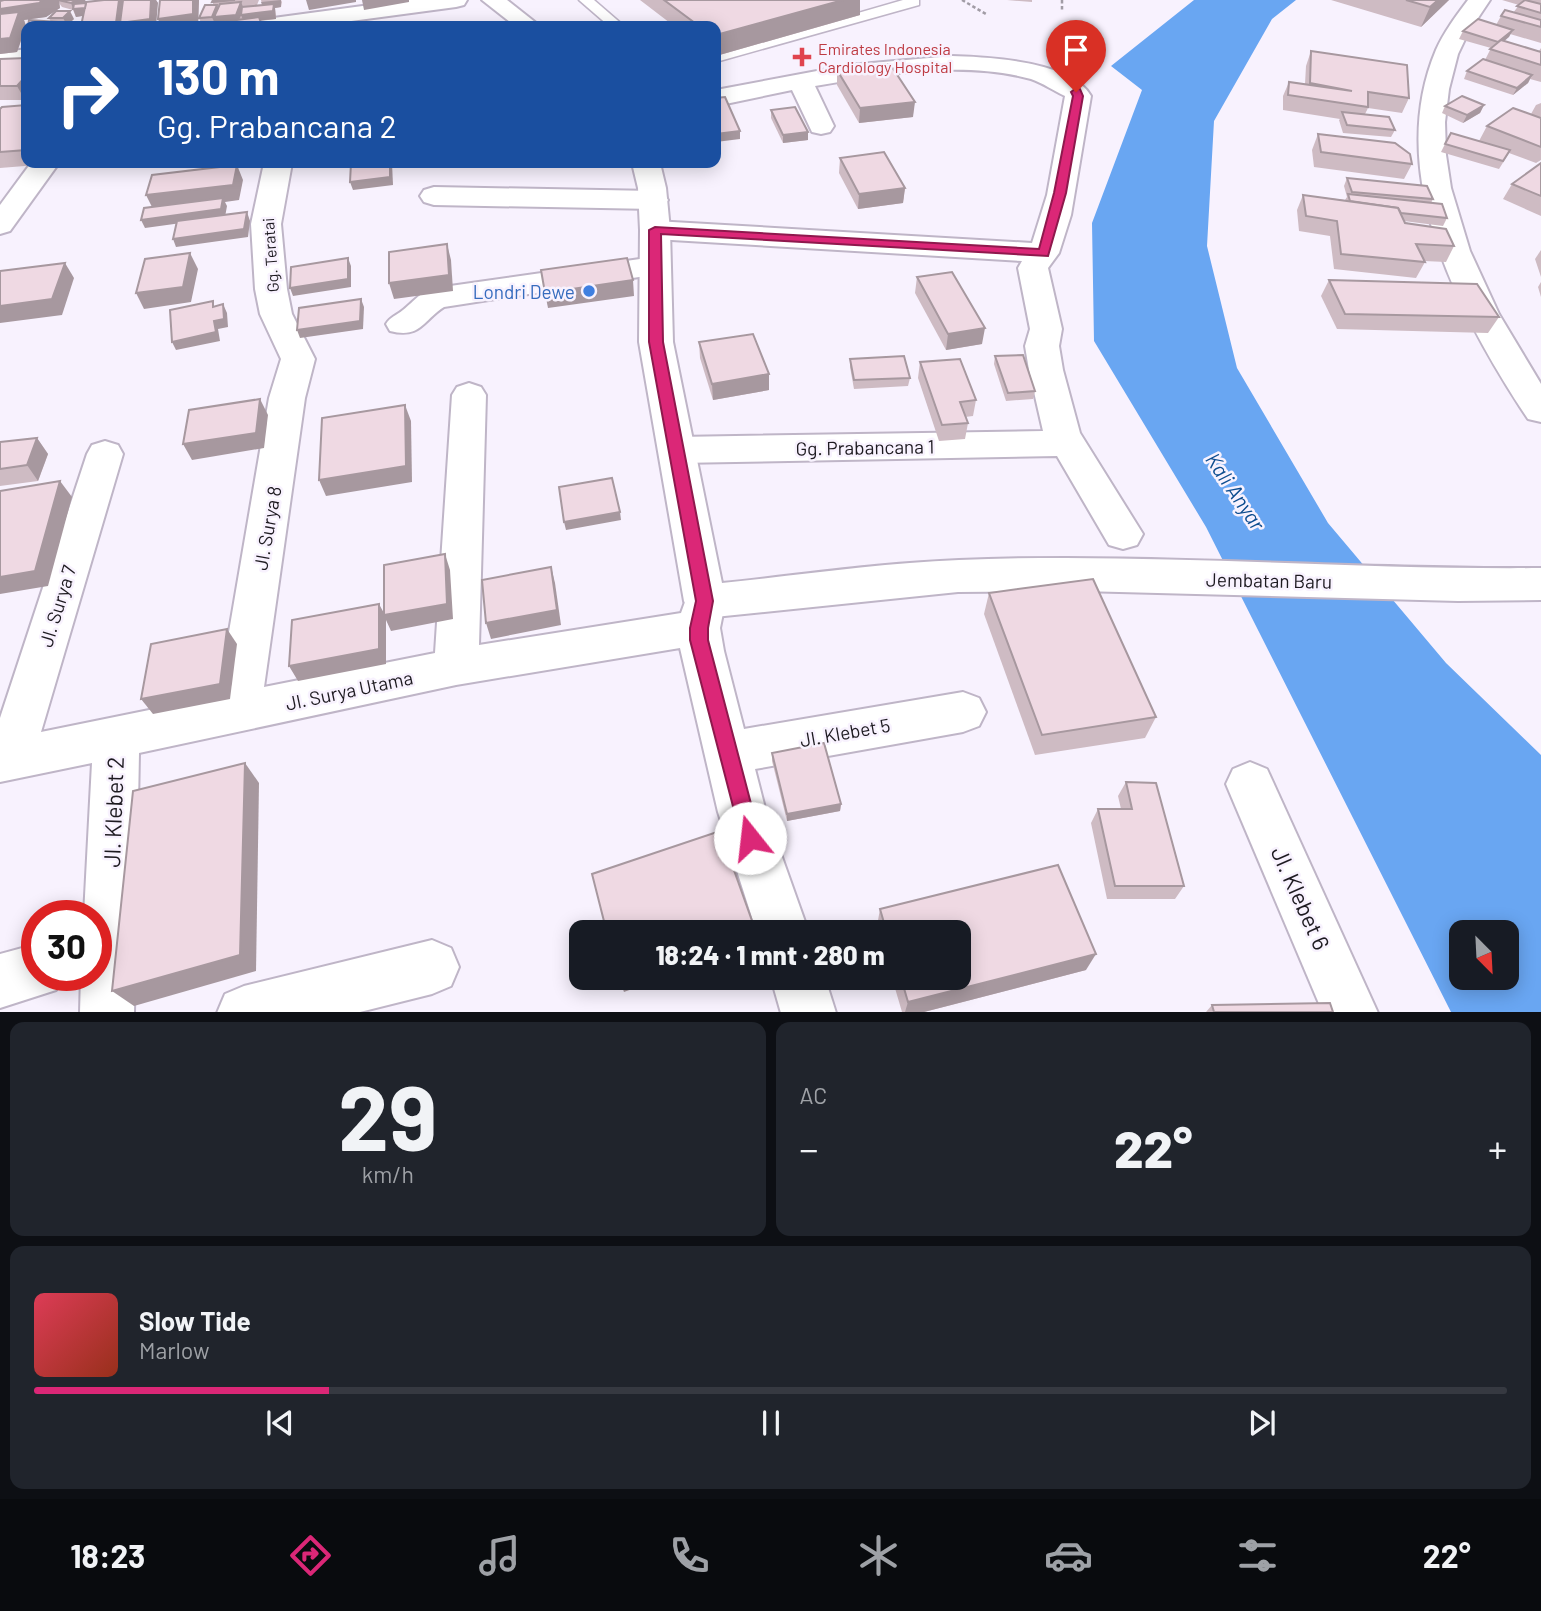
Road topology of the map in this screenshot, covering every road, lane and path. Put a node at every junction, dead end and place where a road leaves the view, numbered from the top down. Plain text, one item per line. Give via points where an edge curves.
1 (285, 0) edge
2 (456, 0) edge
3 (493, 0) edge
4 (586, 0) edge
5 (910, 0) edge
6 (962, 0) edge
7 (1062, 0) edge
8 (1479, 0) edge
9 (1062, 12) dead end
10 (986, 14) dead end
11 (272, 21) edge
12 (305, 21) edge
13 (521, 21) edge
14 (611, 21) edge
15 (21, 57) edge
16 (721, 57) edge
17 (0, 60) edge
18 (800, 81) junction
19 (721, 98) edge
20 (821, 126) dead end
21 (41, 168) edge
22 (277, 168) edge
23 (647, 168) edge
24 (434, 196) dead end
25 (654, 215) junction
26 (0, 225) edge
27 (1044, 253) junction
28 (654, 265) junction
29 (402, 324) dead end
30 (291, 345) joint
31 (1527, 376) edge
32 (470, 395) dead end
33 (1541, 410) edge
34 (1052, 444) dead end
35 (678, 450) junction
36 (105, 454) dead end
37 (1123, 534) dead end
38 (1541, 584) edge
39 (702, 615) junction
40 (456, 667) junction
41 (963, 712) dead end
42 (239, 714) junction
43 (116, 737) junction
44 (727, 753) junction
45 (5, 760) edge
46 (1250, 784) dead end
47 (106, 900) edge
48 (778, 920) edge
49 (432, 967) dead end
50 (21, 975) edge
51 (0, 981) edge
52 (802, 990) edge
53 (106, 991) edge
54 (107, 1012) edge
55 (248, 1012) edge
56 (809, 1012) edge
57 (1351, 1012) edge

1 - 11 street
2 - 12 street
3 - 13 street
4 - 14 lane
5 - 16 lane via 914,2
6 - 10 path
7 - 9 path
8 - 31 street via 1446,53 1432,116 1431,157 1439,206 1460,267
15 - 17 street
18 - 19 street
18 - 20 street
18 - 27 street via 959,63 1031,70 1076,92 1060,193
21 - 26 street
22 - 30 street, Gg. Teratai via 266,216 268,257 276,314
23 - 25 street
24 - 25 street
25 - 27 street
25 - 28 street
27 - 37 street via 1033,268 1043,304 1046,370 1062,435
28 - 29 street via 436,298 428,301 415,320
28 - 35 street via 656,342
30 - 42 street, Jl. Surya 8 via 298,369 288,398
31 - 33 street
32 - 40 street
34 - 35 street, Gg. Prabancana 1
35 - 39 street
36 - 45 street, Jl. Surya 7
38 - 39 street, Jembatan Baru via 958,576
39 - 40 street, Jl. Surya Utama
39 - 44 street via 699,640
40 - 42 street, Jl. Surya Utama
41 - 44 street, Jl. Klebet 5
42 - 43 street, Jl. Surya Utama
43 - 45 street, Jl. Surya Utama
43 - 47 street, Jl. Klebet 2
44 - 48 street
46 - 57 street, Jl. Klebet 6
49 - 55 street
50 - 51 street
52 - 56 street
53 - 54 street, Jl. Klebet 2

